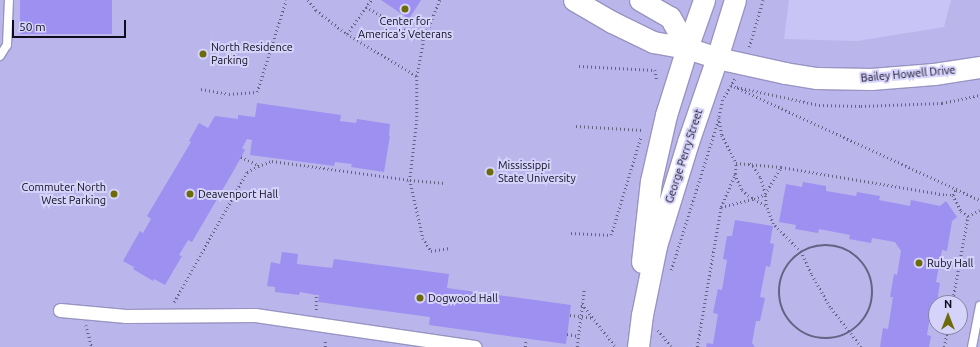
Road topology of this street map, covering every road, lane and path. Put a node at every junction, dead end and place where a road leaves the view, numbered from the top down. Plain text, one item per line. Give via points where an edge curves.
1 (9, 0) edge
2 (286, 0) edge
3 (308, 0) edge
4 (370, 0) edge
5 (440, 0) edge
6 (574, 0) edge
7 (640, 0) edge
8 (704, 0) edge
9 (735, 0) edge
10 (763, 0) edge
11 (366, 7) junction
12 (348, 34) junction
13 (424, 40) junction
14 (687, 48) junction
15 (0, 56) edge
16 (718, 58) junction
17 (744, 64) junction
18 (578, 66) dead end
19 (980, 67) edge
20 (417, 76) junction
21 (731, 86) junction
22 (656, 87) dead end
23 (201, 89) dead end
24 (980, 95) edge
25 (719, 118) junction
26 (645, 123) dead end
27 (576, 126) dead end
28 (643, 130) junction
29 (241, 157) dead end
30 (736, 162) junction
31 (747, 163) junction
32 (258, 166) junction
33 (781, 167) junction
34 (735, 174) junction
35 (410, 180) junction
36 (445, 183) dead end
37 (956, 189) junction
38 (764, 194) junction
39 (953, 195) junction
40 (754, 199) junction
41 (980, 200) edge
42 (766, 206) junction
43 (721, 207) junction
44 (980, 210) edge
45 (968, 216) junction
46 (571, 233) dead end
47 (450, 248) dead end
48 (801, 252) junction
49 (669, 275) dead end
50 (584, 290) dead end
51 (953, 295) edge
52 (582, 304) junction
53 (980, 306) edge
54 (60, 310) dead end
55 (83, 311) junction
56 (166, 315) junction
57 (570, 315) dead end
58 (580, 316) junction
59 (593, 318) junction
60 (648, 321) junction
61 (850, 332) junction
62 (567, 334) dead end
63 (946, 335) edge
64 (578, 336) junction
65 (526, 339) dead end
66 (92, 347) edge
67 (475, 347) edge
68 (525, 347) edge
69 (577, 347) edge
70 (616, 347) edge
71 (638, 347) edge
72 (672, 347) edge
73 (697, 347) edge
74 (861, 347) edge
75 (944, 347) edge
76 (972, 347) edge

1 - 15 lane via 7,44
2 - 23 path via 257,92 229,94
3 - 12 path via 316,10
4 - 11 path
5 - 13 path
6 - 14 street via 653,42
7 - 14 street via 670,17
8 - 14 street, George Perry Street
9 - 16 street, George Perry Street
10 - 17 path
11 - 12 path
11 - 13 path
12 - 20 path
13 - 20 path
14 - 16 street, Bailey Howell Drive
14 - 60 street, George Perry Street via 666,115 651,181 643,250
16 - 17 street, Bailey Howell Drive
16 - 60 street, George Perry Street via 688,142 656,246
17 - 19 street, Bailey Howell Drive via 817,78 871,79
18 - 22 path via 655,70
20 - 35 path via 417,120
21 - 24 path via 819,105 942,103
21 - 25 path via 723,100
21 - 37 path
25 - 30 path via 722,135
25 - 49 path
26 - 28 path
27 - 28 path
28 - 46 path via 611,235
29 - 32 path
30 - 31 path
30 - 34 path
31 - 33 path
31 - 38 path via 754,167 760,177
32 - 35 path via 272,161
32 - 56 path via 247,172
33 - 38 path
33 - 39 path
34 - 40 path via 742,190
34 - 43 path
35 - 36 path
35 - 47 path via 423,238 431,252
37 - 39 path
37 - 41 path
38 - 40 path
38 - 42 path
39 - 45 path
40 - 42 path
40 - 43 path
42 - 48 path via 773,224
43 - 73 path
44 - 45 path
45 - 51 path
48 - 61 path via 830,307
48 - 61 path via 788,262 780,278 778,296 783,313 797,330 813,337 831,339
48 - 61 path via 819,245 833,245 858,256 866,267 873,286 871,307 860,324
50 - 52 path
52 - 58 path
52 - 59 path
53 - 76 lane
54 - 55 street
55 - 56 street via 126,316
55 - 66 path
56 - 67 street via 255,315
57 - 58 path
58 - 59 path
58 - 64 path
59 - 70 path
60 - 71 street, George Perry Street
60 - 72 path
61 - 74 path
62 - 64 path
63 - 75 path
64 - 69 path
65 - 68 path

